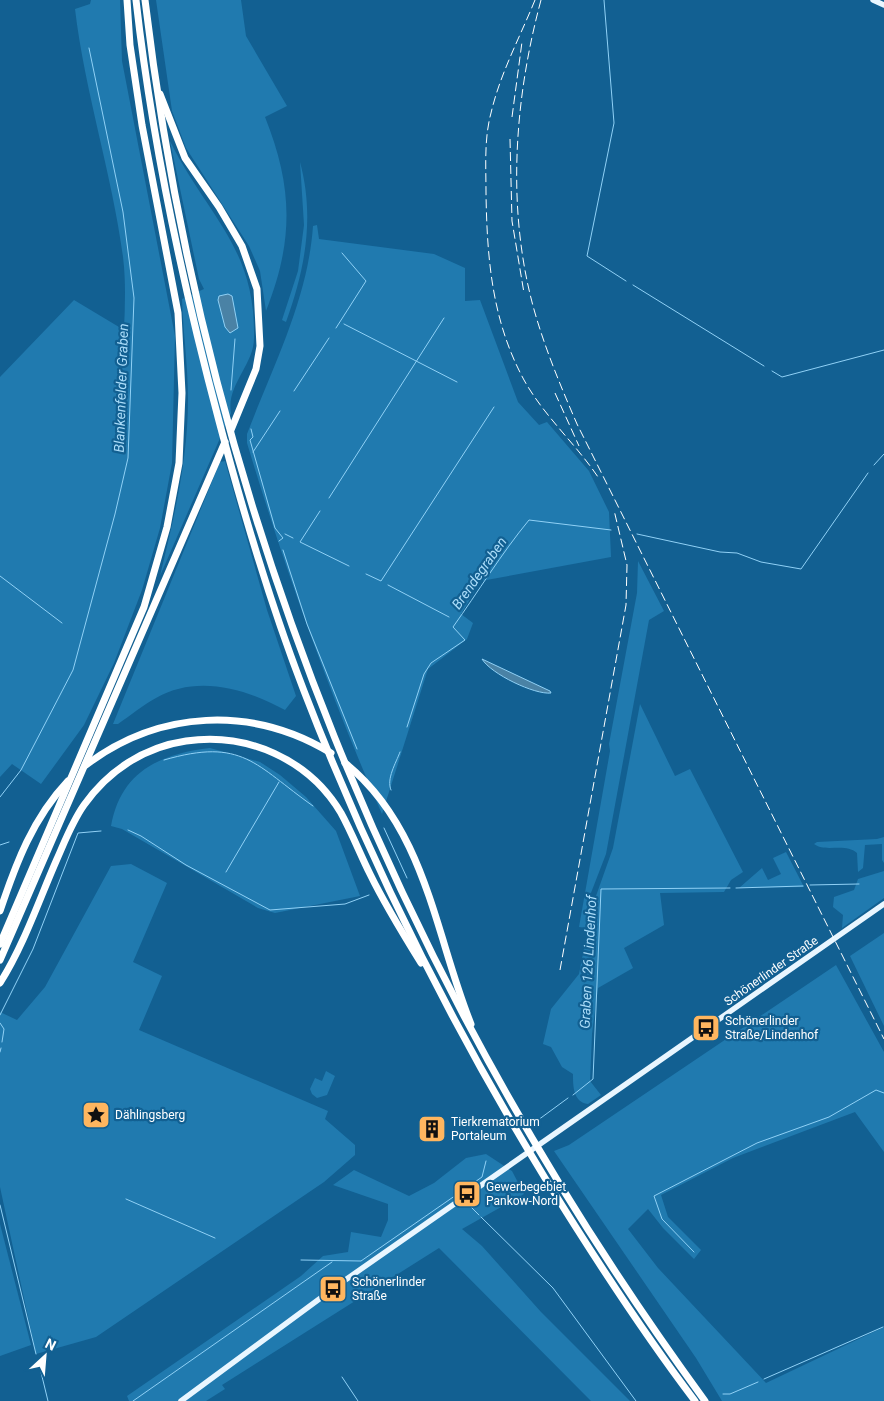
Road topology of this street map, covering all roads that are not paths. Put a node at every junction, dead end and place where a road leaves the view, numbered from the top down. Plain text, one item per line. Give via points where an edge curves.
1 (127, 0) edge
2 (136, 0) edge
3 (145, 0) edge
4 (874, 0) edge
5 (884, 5) edge
6 (157, 90) junction
7 (884, 904) edge
8 (0, 911) edge
9 (0, 944) edge
10 (0, 960) edge
11 (0, 982) edge
12 (440, 992) junction
13 (476, 1042) junction
14 (180, 1401) edge
15 (695, 1401) edge
16 (705, 1401) edge

1 - 9 highway via 142,125 176,304 182,370 182,423 174,495 144,608
2 - 12 highway via 156,139 185,288 250,531 304,691 386,881
3 - 6 highway
4 - 5 main road
6 - 10 highway via 185,158 232,228 249,263 260,306 260,346 256,369
6 - 13 highway via 178,213 204,328 226,416 272,567 352,782 391,870
7 - 14 main road, Schönerlinder Straße via 357,1272
8 - 13 highway via 26,842 42,813 72,777 110,749 151,731 201,720 228,719 260,724 296,735 344,762 375,792 401,828 423,878
11 - 12 highway via 13,961 71,828 90,797 107,779 142,754 161,746 203,739 236,741 270,751 300,768 327,793 342,814 382,897
12 - 15 highway via 525,1146 618,1293
13 - 16 highway via 606,1259

